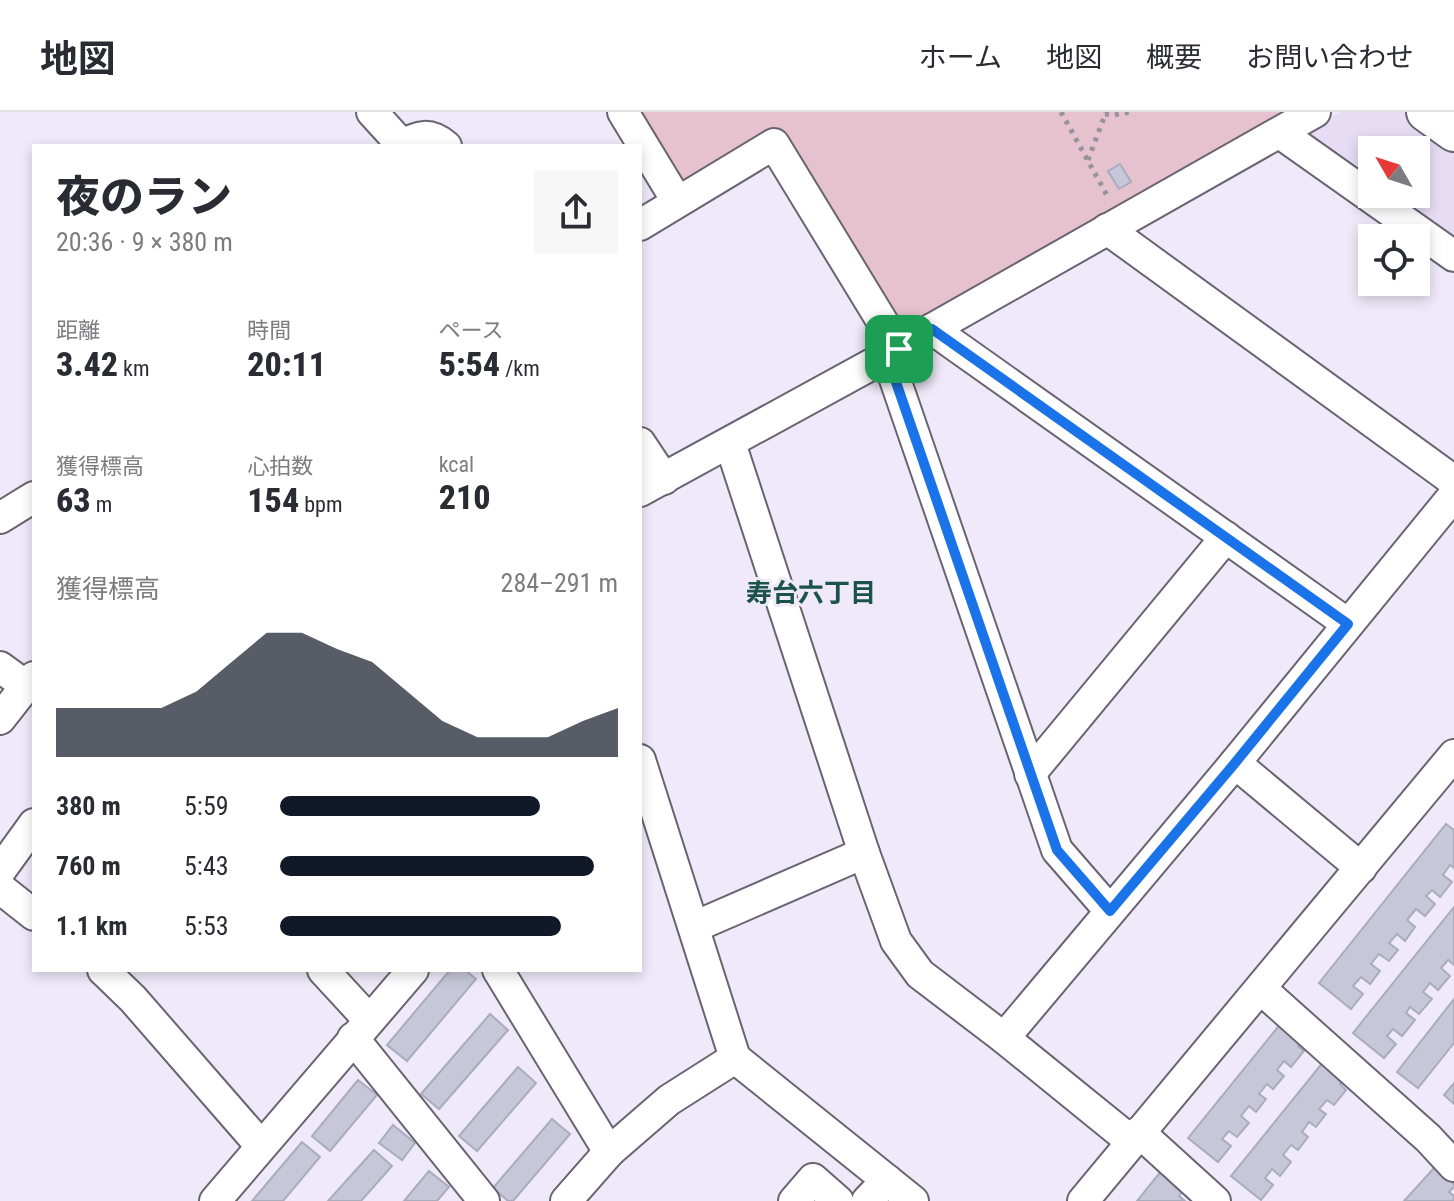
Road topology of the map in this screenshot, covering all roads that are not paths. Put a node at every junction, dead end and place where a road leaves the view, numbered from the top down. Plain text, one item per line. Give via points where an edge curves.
1 (372, 112) edge
2 (623, 112) edge
3 (1315, 112) edge
4 (1426, 112) edge
5 (1454, 132) edge
6 (1280, 133) junction
7 (426, 135) edge
8 (401, 144) edge
9 (404, 144) edge
10 (677, 201) junction
11 (642, 224) edge
12 (1114, 225) junction
13 (1454, 256) edge
14 (932, 329) junction
15 (893, 352) junction
16 (730, 443) junction
17 (642, 450) edge
18 (1454, 481) edge
19 (652, 485) edge
20 (1454, 495) edge
21 (32, 498) edge
22 (0, 518) edge
23 (1226, 537) junction
24 (1348, 624) junction
25 (0, 667) edge
26 (30, 682) edge
27 (0, 719) edge
28 (1235, 763) junction
29 (642, 766) edge
30 (1450, 768) edge
31 (1030, 774) junction
32 (32, 827) edge
33 (864, 853) junction
34 (1361, 868) junction
35 (0, 871) edge
36 (0, 888) edge
37 (1110, 911) junction
38 (32, 913) edge
39 (694, 927) junction
40 (105, 972) edge
41 (324, 972) edge
42 (411, 972) edge
43 (499, 972) edge
44 (1261, 989) junction
45 (361, 1029) junction
46 (1004, 1038) junction
47 (735, 1058) junction
48 (1135, 1137) junction
49 (261, 1146) junction
50 (609, 1152) junction
51 (1454, 1166) edge
52 (889, 1194) edge
53 (215, 1201) edge
54 (484, 1201) edge
55 (566, 1201) edge
56 (794, 1201) edge
57 (838, 1201) edge
58 (1083, 1201) edge
59 (1215, 1201) edge

1 - 8 street
2 - 10 street
3 - 6 street
4 - 5 main road
6 - 12 street
6 - 13 street
7 - 9 street
10 - 11 street
10 - 15 street via 774,144
12 - 14 street
12 - 18 street
14 - 15 street
14 - 23 street
15 - 16 street
15 - 31 street
16 - 19 street
16 - 33 street
17 - 19 street
20 - 24 street
21 - 22 street
23 - 24 street
23 - 31 street
24 - 28 street
25 - 26 street
26 - 27 street
28 - 34 street
28 - 37 street
29 - 39 street
30 - 34 street
31 - 37 street via 1057,850
32 - 35 street
33 - 39 street
33 - 46 street via 896,941 920,974
34 - 44 street
36 - 38 street
37 - 46 street
39 - 47 street
40 - 49 street
41 - 45 street
42 - 45 street
43 - 50 street
44 - 48 street
44 - 51 street
45 - 49 street
45 - 54 street
46 - 48 street
47 - 50 street via 669,1100
47 - 52 street
48 - 58 street
48 - 59 street
49 - 53 street
50 - 55 street
56 - 57 street via 813,1179

